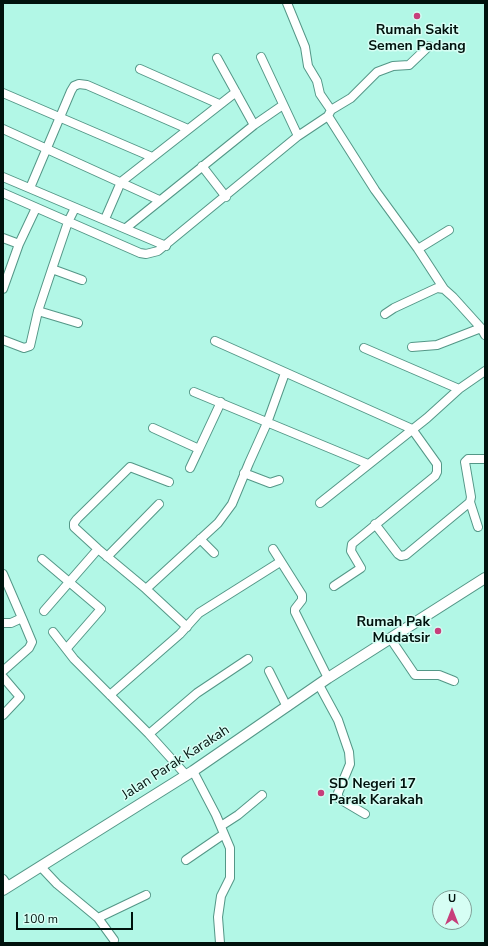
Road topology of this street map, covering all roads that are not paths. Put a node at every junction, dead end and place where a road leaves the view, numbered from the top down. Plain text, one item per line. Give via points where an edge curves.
1 (286, 3) edge
2 (429, 46) dead end
3 (261, 57) dead end
4 (217, 58) dead end
5 (140, 69) dead end
6 (236, 92) junction
7 (3, 93) edge
8 (219, 104) junction
9 (283, 104) junction
10 (329, 113) junction
11 (61, 118) junction
12 (254, 124) junction
13 (3, 129) edge
14 (188, 129) junction
15 (298, 136) junction
16 (46, 150) junction
17 (152, 157) junction
18 (202, 166) junction
19 (3, 176) edge
20 (121, 182) junction
21 (30, 188) junction
22 (3, 193) edge
23 (226, 197) junction
24 (159, 200) junction
25 (36, 208) junction
26 (75, 208) junction
27 (105, 219) junction
28 (68, 222) junction
29 (126, 228) junction
30 (449, 230) dead end
31 (3, 238) edge
32 (19, 244) junction
33 (166, 246) junction
34 (418, 249) junction
35 (52, 269) junction
36 (82, 280) dead end
37 (4, 284) edge
38 (444, 290) junction
39 (38, 311) junction
40 (384, 314) dead end
41 (78, 322) dead end
42 (483, 331) edge
43 (3, 340) edge
44 (214, 341) dead end
45 (412, 347) dead end
46 (364, 348) dead end
47 (485, 371) edge
48 (285, 373) junction
49 (459, 389) junction
50 (194, 392) dead end
51 (221, 402) junction
52 (267, 423) junction
53 (153, 428) dead end
54 (412, 429) junction
55 (199, 449) junction
56 (485, 459) edge
57 (368, 464) junction
58 (190, 468) dead end
59 (244, 473) junction
60 (279, 480) dead end
61 (169, 482) dead end
62 (470, 502) junction
63 (320, 503) dead end
64 (160, 504) dead end
65 (375, 524) junction
66 (478, 527) dead end
67 (200, 539) junction
68 (273, 548) dead end
69 (98, 549) junction
70 (214, 554) dead end
71 (107, 557) junction
72 (42, 558) dead end
73 (280, 562) junction
74 (3, 574) edge
75 (485, 578) edge
76 (69, 582) junction
77 (334, 586) dead end
78 (146, 589) junction
79 (44, 611) dead end
80 (22, 618) junction
81 (3, 623) edge
82 (187, 627) junction
83 (53, 632) dead end
84 (390, 638) junction
85 (67, 648) junction
86 (248, 659) dead end
87 (3, 671) edge
88 (269, 671) dead end
89 (3, 677) edge
90 (328, 678) junction
91 (454, 681) dead end
92 (319, 685) junction
93 (110, 695) junction
94 (287, 707) junction
95 (3, 715) edge
96 (149, 734) junction
97 (189, 773) junction
98 (262, 794) dead end
99 (365, 814) dead end
100 (221, 826) junction
101 (224, 834) junction
102 (186, 860) dead end
103 (41, 867) junction
104 (5, 885) edge
105 (146, 895) dead end
106 (98, 918) junction
107 (114, 940) dead end
108 (220, 943) edge

1 - 10 street via 305,47 308,66 317,81
2 - 10 street via 409,65 393,66 377,72 351,98
3 - 9 street
4 - 6 street
5 - 8 street
6 - 8 street
6 - 12 street
7 - 11 street
8 - 14 street
9 - 12 street
9 - 15 street
10 - 15 street
10 - 34 street via 375,190
11 - 14 street via 71,91 79,84 87,85
11 - 16 street
11 - 17 street
12 - 18 street
13 - 16 street
14 - 17 street
15 - 23 street
16 - 20 street
16 - 21 street
17 - 20 street
18 - 23 street
18 - 24 street
19 - 21 street
20 - 24 street
20 - 27 street
21 - 26 street
22 - 25 street
23 - 33 street
24 - 29 street
25 - 28 street
25 - 32 street
26 - 27 street
26 - 28 street
27 - 29 street
28 - 33 street via 140,253 153,253
28 - 35 street
29 - 33 street
30 - 34 street
31 - 32 street
32 - 37 street
34 - 38 street
35 - 36 street
35 - 39 street
38 - 40 street via 437,288
38 - 42 street
39 - 41 street
39 - 43 street via 30,346 24,348
42 - 45 street via 437,345
44 - 48 street
46 - 49 street
47 - 49 street
48 - 52 street
48 - 54 street
49 - 54 street
50 - 51 street
51 - 52 street
51 - 55 street
52 - 57 street
52 - 59 street
53 - 55 street
54 - 57 street
54 - 65 street via 437,464 437,472
55 - 58 street
56 - 62 street via 470,459 465,462
57 - 63 street
59 - 60 street via 270,483
59 - 67 street via 232,504 218,523
61 - 69 street via 135,468 126,469 74,523 74,527
62 - 65 street via 403,556 398,554
62 - 66 street
64 - 71 street
65 - 77 street via 352,544 351,551 360,565 360,570
67 - 70 street
67 - 78 street
68 - 73 street
69 - 71 street
69 - 76 street
71 - 78 street
72 - 76 street
73 - 82 street via 199,613
73 - 90 street via 302,595 295,612
74 - 80 street
75 - 84 street, Jalan Parak Karakah
76 - 79 street
76 - 85 street via 101,609
78 - 82 street
80 - 81 street
80 - 87 street via 32,644
82 - 93 street
83 - 85 street
84 - 90 street, Jalan Parak Karakah
84 - 91 street via 414,675 438,675
85 - 93 street via 74,659
86 - 96 street via 197,693
88 - 94 street
89 - 95 street via 20,697
90 - 92 street, Jalan Parak Karakah
92 - 94 street, Jalan Parak Karakah
92 - 99 street via 338,720 349,752 350,764 338,798
93 - 96 street
94 - 97 street, Jalan Parak Karakah
96 - 97 street
97 - 100 street
97 - 103 street, Jalan Parak Karakah
98 - 100 street
100 - 101 street
101 - 102 street
101 - 108 street via 230,848 231,864 230,878 221,896 218,917
103 - 104 street, Jalan Parak Karakah
103 - 106 street via 57,884
105 - 106 street
106 - 107 street

